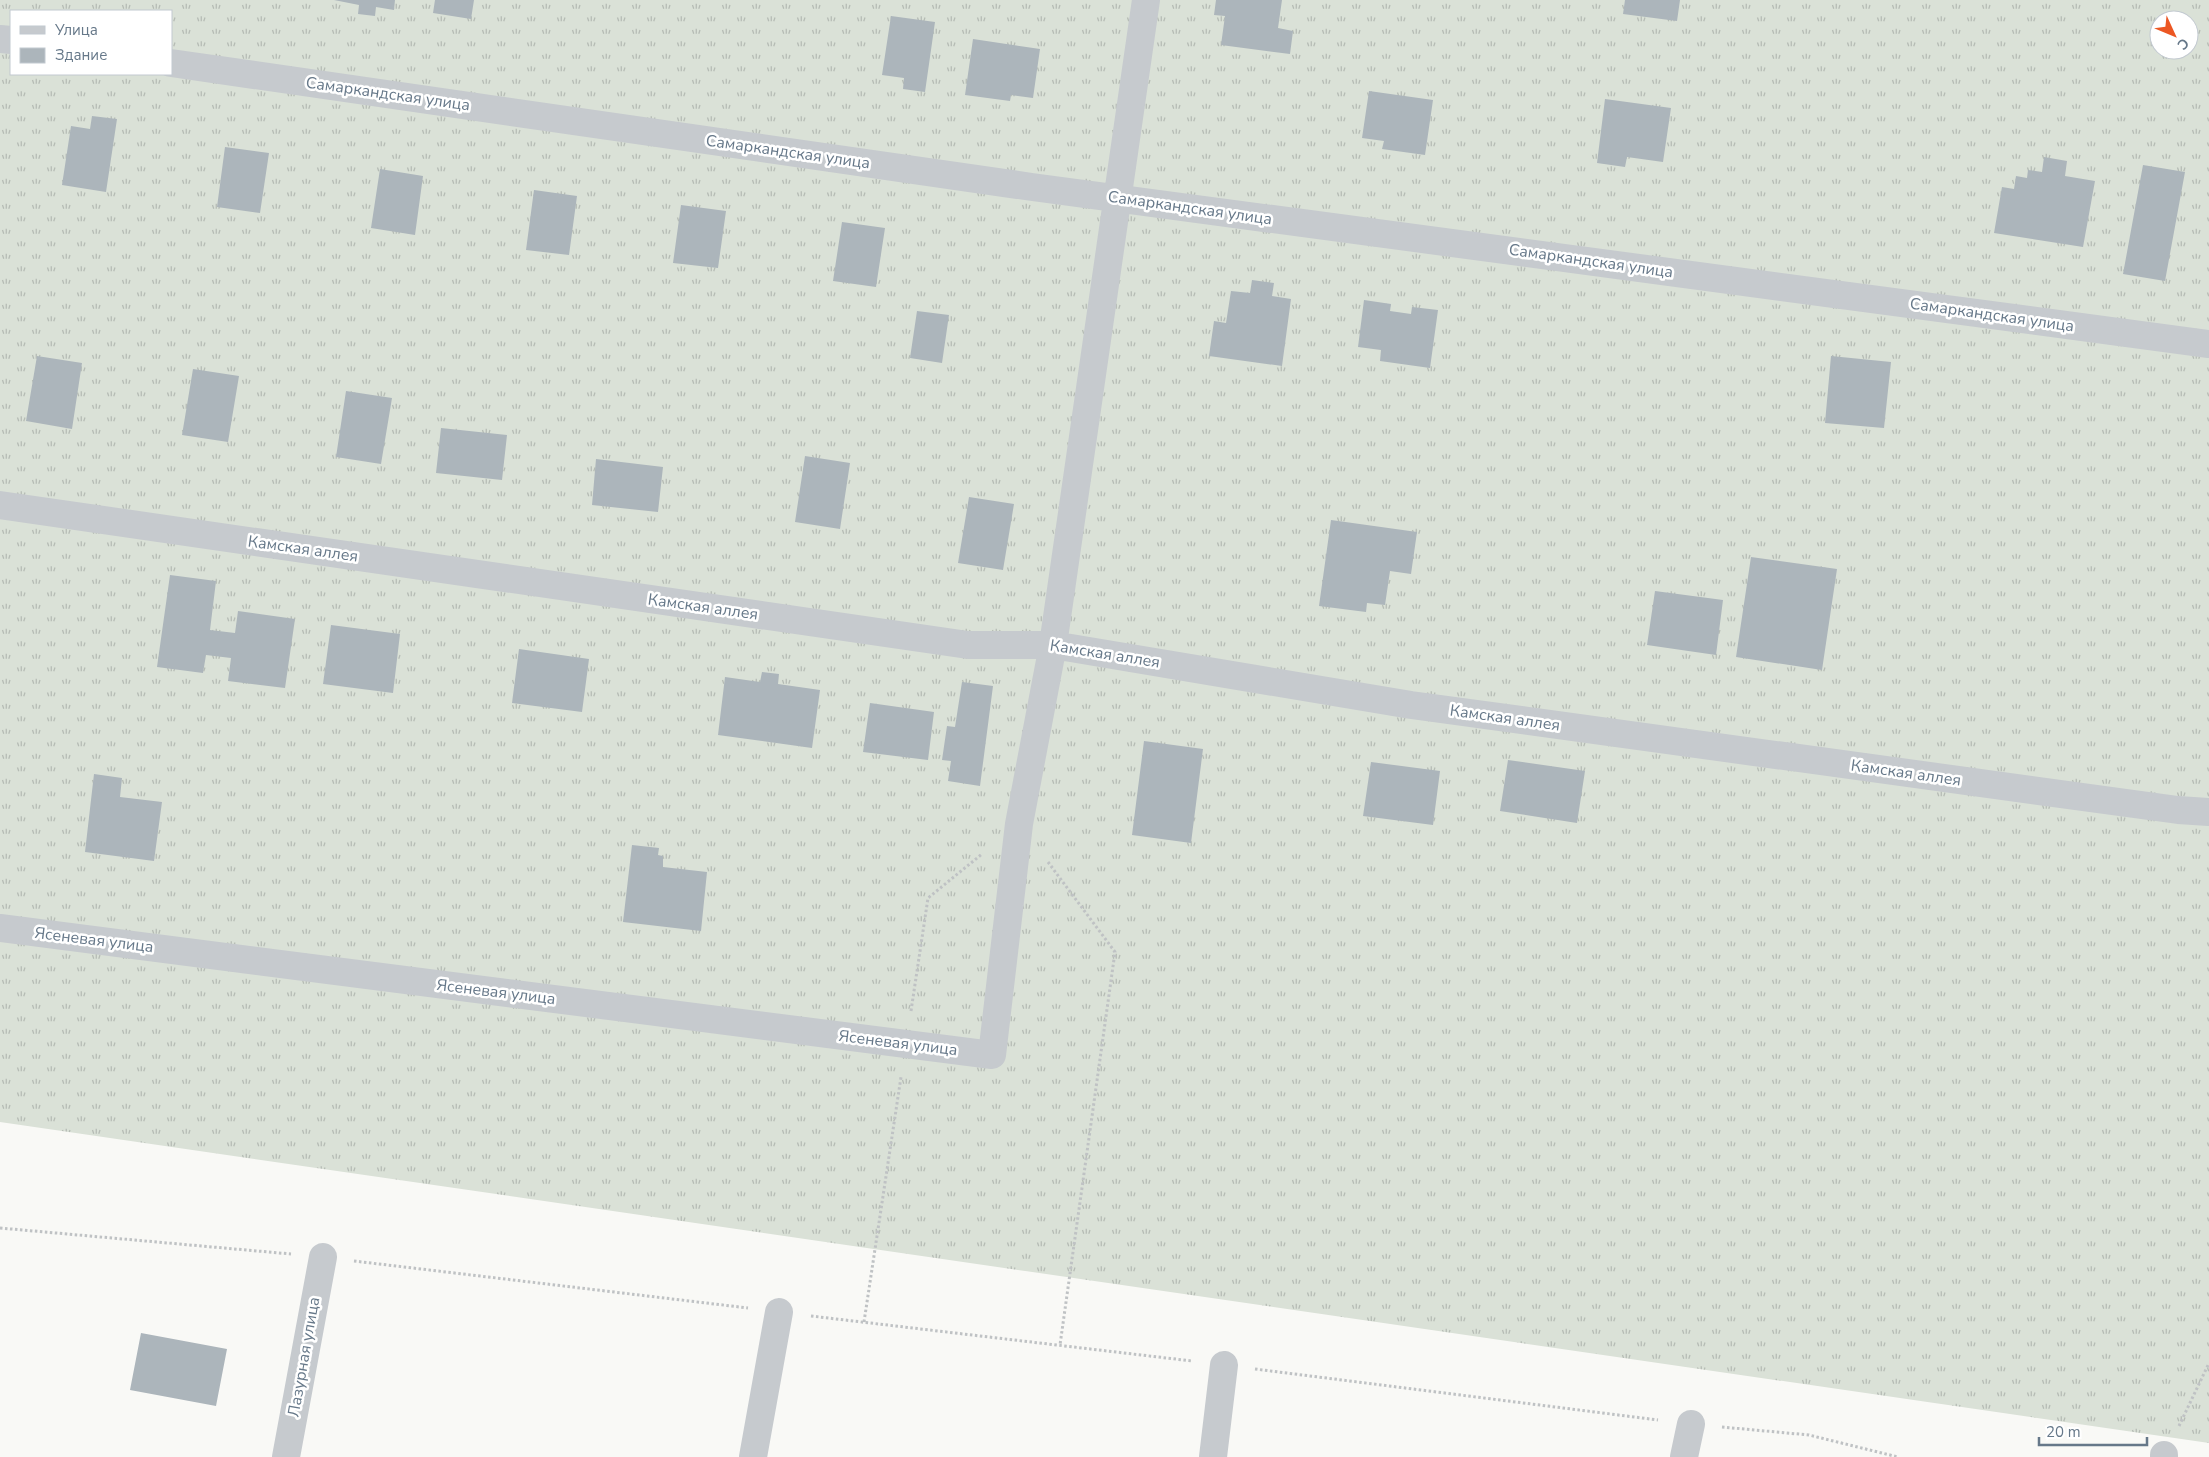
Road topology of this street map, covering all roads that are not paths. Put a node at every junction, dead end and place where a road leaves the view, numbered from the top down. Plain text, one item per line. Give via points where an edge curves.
1 (1146, 0) edge
2 (172, 63) edge
3 (1116, 198) junction
4 (2209, 344) edge
5 (0, 504) edge
6 (1053, 644) junction
7 (2209, 812) edge
8 (0, 928) edge
9 (323, 1257) road end
10 (779, 1312) road end
11 (1224, 1365) road end
12 (1691, 1424) road end
13 (286, 1457) edge
14 (753, 1457) edge
15 (1213, 1457) edge
16 (1684, 1457) edge

1 - 3 street
2 - 3 street, Самаркандская улица
3 - 4 street, Самаркандская улица
3 - 6 street
5 - 6 street, Камская аллея via 968,645
6 - 7 street, Камская аллея via 1411,705 2158,808
6 - 8 street, Ясеневая улица via 1019,824 992,1055
9 - 13 street, Лазурная улица
10 - 14 street
11 - 15 street
12 - 16 street

